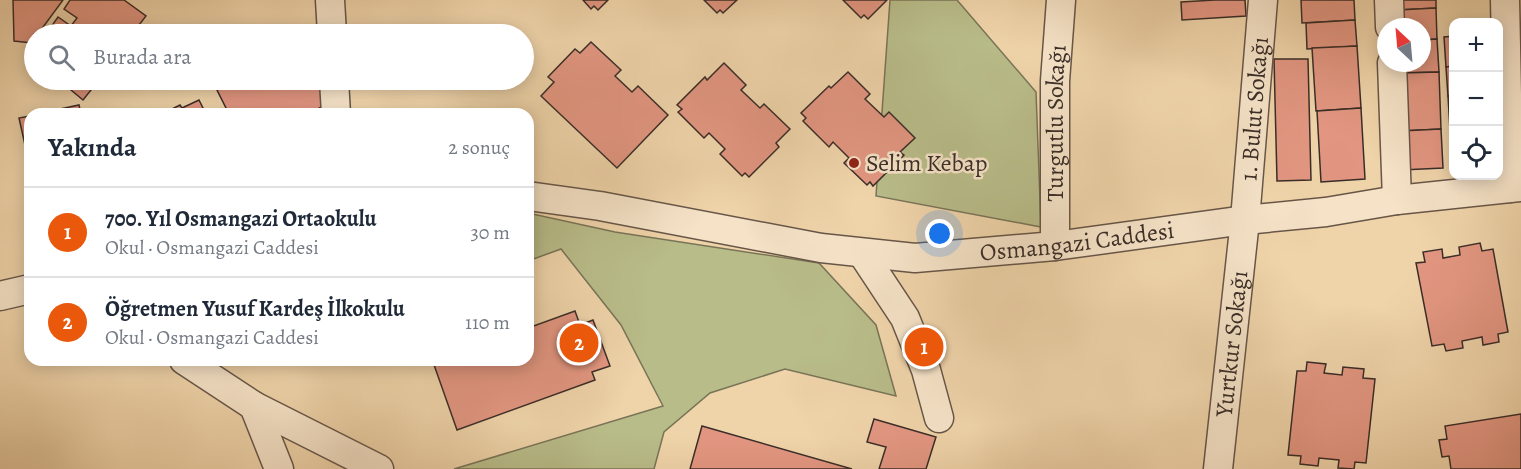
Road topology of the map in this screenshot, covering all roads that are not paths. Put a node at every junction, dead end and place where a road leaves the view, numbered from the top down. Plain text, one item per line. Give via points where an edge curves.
1 (330, 0) edge
2 (1061, 0) edge
3 (1263, 0) edge
4 (1389, 0) edge
5 (1505, 0) edge
6 (1390, 18) edge
7 (331, 24) edge
8 (1392, 72) edge
9 (335, 90) edge
10 (336, 108) edge
11 (1515, 187) edge
12 (534, 197) edge
13 (1397, 200) junction
14 (1245, 220) junction
15 (1055, 246) junction
16 (862, 253) junction
17 (24, 291) edge
18 (0, 297) edge
19 (24, 299) edge
20 (193, 366) edge
21 (255, 406) junction
22 (939, 418) dead end
23 (279, 469) edge
24 (379, 469) edge
25 (1218, 469) edge

1 - 7 street
2 - 15 street, Turgutlu Sokağı via 1055,81
3 - 14 street, 1. Bulut Sokağı
4 - 6 street
5 - 11 street
8 - 13 street
9 - 10 street
11 - 13 street, Osmangazi Caddesi
12 - 16 street, Osmangazi Caddesi
13 - 14 street, Osmangazi Caddesi
14 - 15 street, Osmangazi Caddesi
14 - 25 street, Yurtkur Sokağı
15 - 16 street, Osmangazi Caddesi via 915,258
16 - 22 street via 905,318 926,370
17 - 18 street
18 - 19 street
20 - 21 street
21 - 23 street
21 - 24 street

